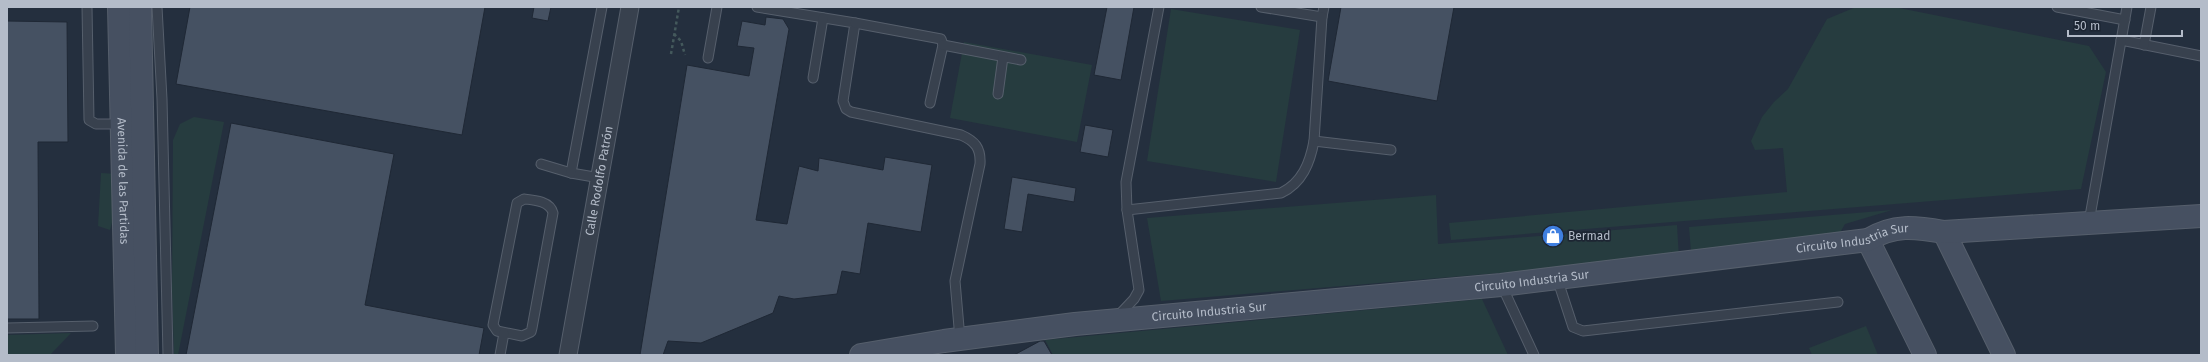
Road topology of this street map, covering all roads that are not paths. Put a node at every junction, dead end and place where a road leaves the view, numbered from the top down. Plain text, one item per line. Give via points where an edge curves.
1 (87, 7) edge
2 (120, 7) edge
3 (140, 7) edge
4 (157, 7) edge
5 (602, 7) edge
6 (630, 7) edge
7 (717, 7) edge
8 (757, 7) edge
9 (1159, 7) edge
10 (1261, 7) edge
11 (1324, 7) edge
12 (2057, 7) edge
13 (2127, 7) edge
14 (2150, 7) edge
15 (1322, 17) junction
16 (823, 18) junction
17 (2124, 20) junction
18 (855, 24) junction
19 (2121, 40) junction
20 (943, 45) junction
21 (2144, 45) junction
22 (2201, 56) edge
23 (1004, 57) junction
24 (708, 58) dead end
25 (1021, 60) dead end
26 (813, 78) dead end
27 (998, 94) dead end
28 (930, 103) dead end
29 (122, 124) junction
30 (1314, 141) junction
31 (1391, 150) dead end
32 (541, 164) dead end
33 (571, 173) junction
34 (600, 178) junction
35 (1127, 210) junction
36 (2201, 216) edge
37 (2089, 223) junction
38 (1944, 232) junction
39 (1868, 240) junction
40 (1557, 278) junction
41 (1501, 285) junction
42 (1838, 302) dead end
43 (1114, 321) junction
44 (93, 326) dead end
45 (7, 328) edge
46 (504, 333) junction
47 (960, 339) junction
48 (918, 350) edge
49 (127, 355) edge
50 (147, 355) edge
51 (168, 355) edge
52 (500, 355) edge
53 (568, 355) edge
54 (861, 355) edge
55 (1534, 355) edge
56 (1925, 355) edge
57 (2004, 355) edge

1 - 29 lane via 89,120 96,124
2 - 29 main road, Avenida de las Partidas
3 - 50 main road, Avenida de las Partidas
4 - 51 lane via 162,99
5 - 33 lane
6 - 34 street, Calle Rodolfo Patrón
7 - 24 lane
8 - 16 lane
9 - 35 lane via 1126,182
10 - 15 lane
11 - 15 lane
12 - 17 lane
13 - 17 lane
14 - 21 lane
15 - 30 lane
16 - 18 lane
16 - 26 lane
17 - 19 lane
18 - 20 lane via 938,38
18 - 47 lane via 843,101 846,109 960,134 978,146 980,164 955,281
19 - 21 lane
19 - 37 lane
20 - 23 lane
20 - 28 lane
21 - 22 lane
23 - 25 lane
23 - 27 lane
29 - 49 main road, Avenida de las Partidas
30 - 31 lane
30 - 35 lane via 1310,162 1304,172 1294,185 1281,193
32 - 33 lane
33 - 34 lane
34 - 53 street, Calle Rodolfo Patrón
35 - 43 lane via 1139,290
36 - 37 main road, Circuito Industria Sur
37 - 38 main road, Circuito Industria Sur
38 - 39 main road, Circuito Industria Sur via 1903,228 1882,232
38 - 57 main road
39 - 40 main road, Circuito Industria Sur
39 - 56 main road
40 - 41 main road, Circuito Industria Sur
40 - 42 lane via 1573,327 1583,331
41 - 43 main road, Circuito Industria Sur
41 - 55 lane
43 - 47 main road, Circuito Industria Sur
44 - 45 lane
46 - 46 lane via 522,336 531,332 532,328 553,213 546,204 533,200 520,201 516,208 493,325 497,331
46 - 52 lane
47 - 48 main road, Circuito Industria Sur
48 - 54 main road, Circuito Industria Sur

